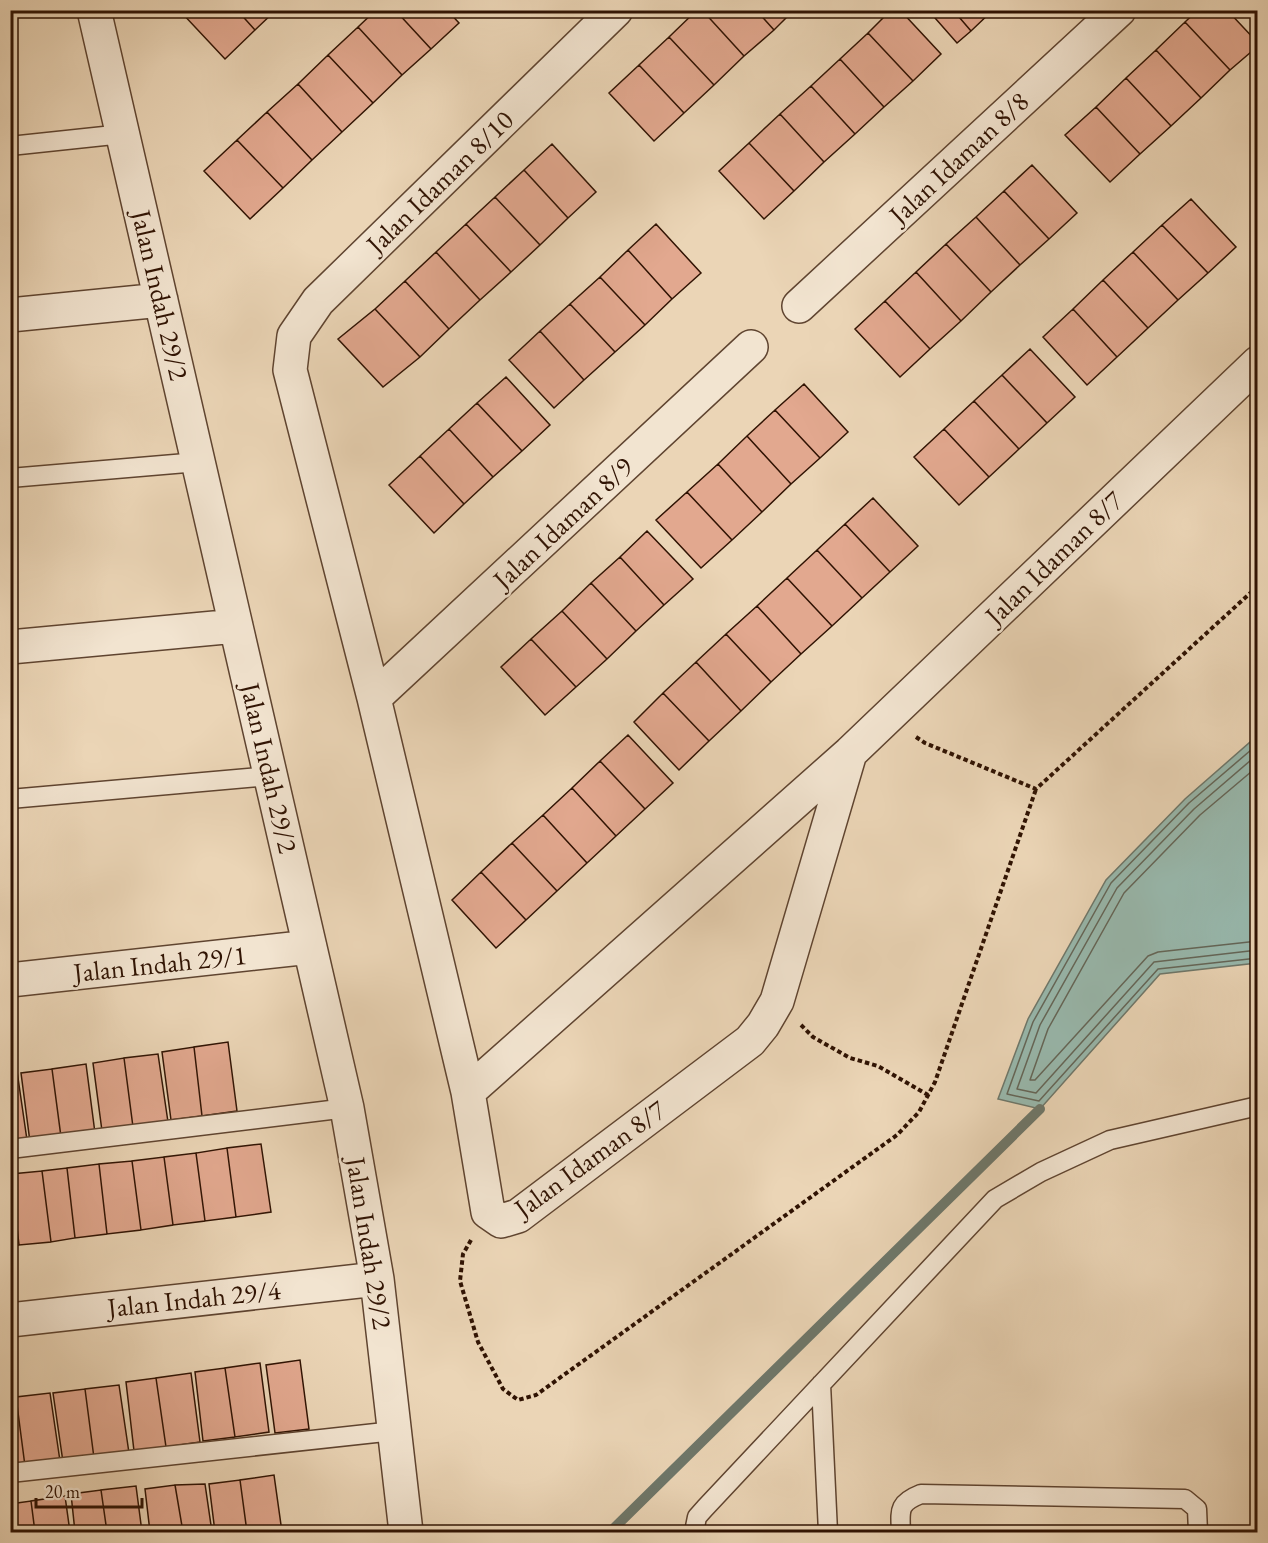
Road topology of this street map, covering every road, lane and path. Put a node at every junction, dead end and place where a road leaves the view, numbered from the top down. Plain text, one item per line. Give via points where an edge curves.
1 (94, 10) edge
2 (616, 10) edge
3 (1119, 10) edge
4 (123, 134) junction
5 (10, 146) edge
6 (161, 300) junction
7 (799, 306) dead end
8 (10, 315) edge
9 (752, 347) dead end
10 (1257, 363) edge
11 (198, 462) junction
12 (10, 478) edge
13 (1257, 586) edge
14 (236, 626) junction
15 (10, 647) edge
16 (374, 698) junction
17 (888, 716) junction
18 (850, 753) junction
19 (271, 776) junction
20 (1036, 789) junction
21 (10, 799) edge
22 (310, 947) junction
23 (10, 980) edge
24 (777, 1001) junction
25 (468, 1092) junction
26 (928, 1095) junction
27 (1257, 1106) edge
28 (347, 1108) junction
29 (10, 1149) edge
30 (488, 1212) junction
31 (377, 1279) junction
32 (10, 1320) edge
33 (821, 1384) junction
34 (394, 1431) junction
35 (10, 1473) edge
36 (406, 1533) edge
37 (693, 1533) edge
38 (828, 1533) edge
39 (901, 1533) edge
40 (1198, 1533) edge

1 - 4 street, Jalan Indah 29/2
2 - 16 street, Jalan Idaman 8/10 via 318,301 294,336 290,370
3 - 7 street, Jalan Idaman 8/8
4 - 5 lane
4 - 6 street, Jalan Indah 29/2
6 - 8 street
6 - 11 street, Jalan Indah 29/2
9 - 16 street, Jalan Idaman 8/9
10 - 17 street, Jalan Idaman 8/7
11 - 12 lane
11 - 14 street, Jalan Indah 29/2
13 - 20 path
14 - 15 street
14 - 19 street, Jalan Indah 29/2
16 - 25 street
17 - 18 street, Jalan Idaman 8/7
17 - 20 path via 925,743
18 - 24 street, Jalan Idaman 8/7
18 - 25 street, Jalan Idaman 8/7
19 - 21 lane
19 - 22 street, Jalan Indah 29/2
20 - 26 path
22 - 23 street, Jalan Indah 29/1
22 - 28 street, Jalan Indah 29/2
24 - 26 path via 813,1037 850,1058 878,1066
24 - 30 street, Jalan Idaman 8/7 via 750,1041 518,1216 501,1221
25 - 30 street, Jalan Idaman 8/7
26 - 30 path via 919,1112 897,1135 537,1395 518,1400 503,1389 478,1342 460,1281 463,1254
27 - 33 lane via 1110,1140 1041,1172 995,1199
28 - 29 lane
28 - 31 street, Jalan Indah 29/2
31 - 32 street, Jalan Indah 29/4
31 - 34 street, Jalan Indah 29/2
33 - 37 lane via 705,1508
33 - 38 lane
34 - 35 lane
34 - 36 street, Jalan Indah 29/2
39 - 40 lane via 900,1510 908,1500 921,1494 1185,1499 1197,1509

